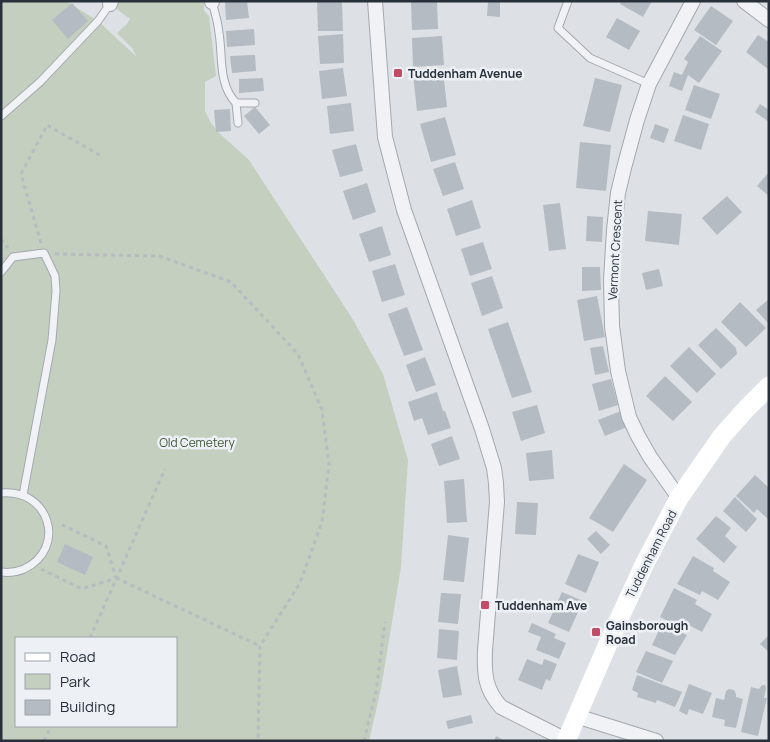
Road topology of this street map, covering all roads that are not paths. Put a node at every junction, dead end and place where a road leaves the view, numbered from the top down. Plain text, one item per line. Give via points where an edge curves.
1 (375, 1) edge
2 (568, 1) edge
3 (693, 1) edge
4 (744, 1) edge
5 (212, 2) edge
6 (111, 3) edge
7 (769, 20) edge
8 (649, 84) junction
9 (236, 103) junction
10 (255, 103) dead end
11 (1, 116) edge
12 (238, 123) dead end
13 (1, 272) edge
14 (769, 386) edge
15 (1, 493) edge
16 (23, 495) junction
17 (679, 498) junction
18 (1, 572) edge
19 (576, 716) junction
20 (566, 741) edge
21 (656, 741) edge

1 - 20 street via 385,136 402,201 494,468 497,502 485,650 486,681 501,707
2 - 8 lane via 558,28 590,58
3 - 8 street, Vermont Crescent
4 - 7 street
5 - 9 lane via 224,82
6 - 11 lane via 40,82
8 - 17 street, Vermont Crescent via 618,193 611,280 612,326 629,417 650,457
9 - 10 lane
9 - 12 lane
13 - 16 lane via 13,257 44,253 55,276 52,340
14 - 17 street, Tuddenham Road via 722,436
15 - 16 lane
16 - 18 lane via 35,502 46,517 47,545 32,565 19,571
17 - 19 street, Tuddenham Road via 644,565
19 - 20 street, Tuddenham Road
19 - 21 street

